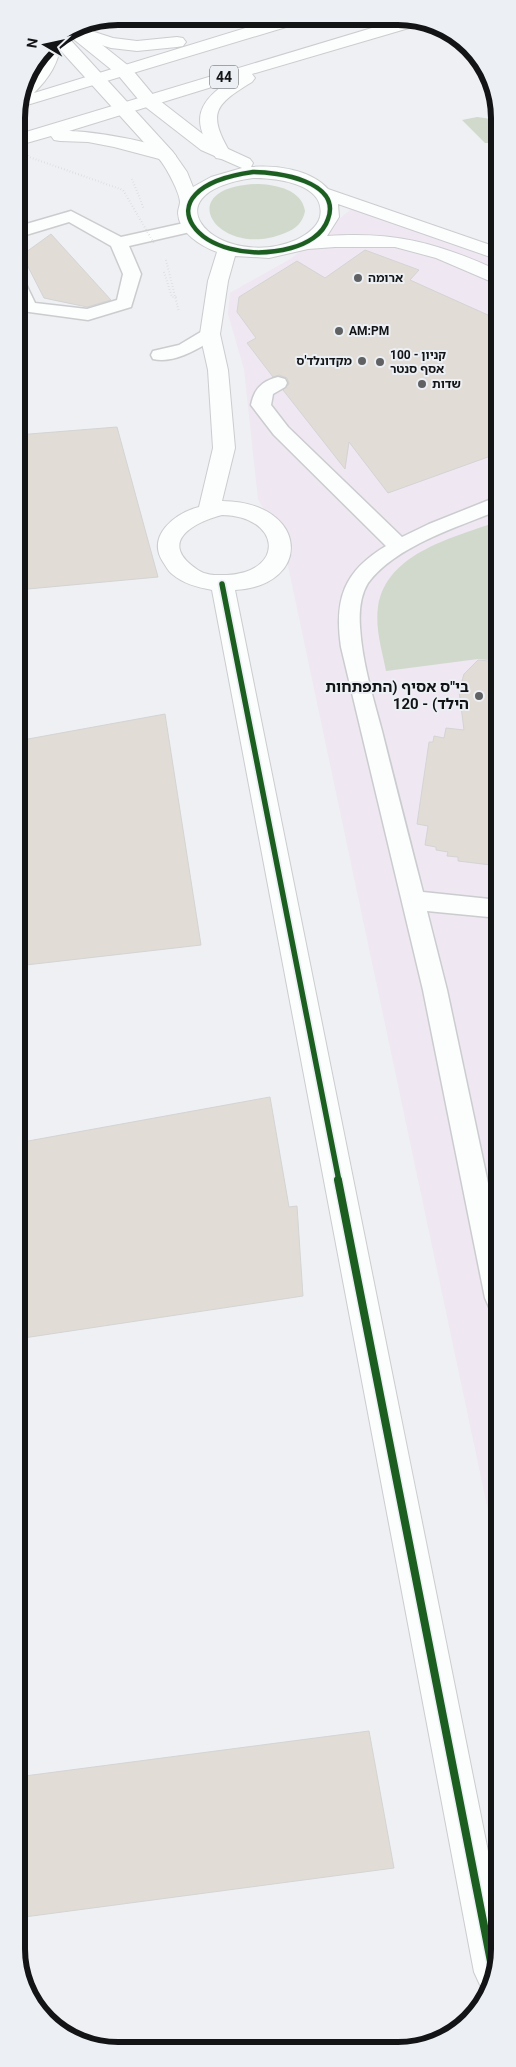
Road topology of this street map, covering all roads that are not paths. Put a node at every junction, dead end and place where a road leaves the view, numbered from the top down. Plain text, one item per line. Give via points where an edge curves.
1 (275, 25) edge
2 (399, 25) edge
3 (81, 33) edge
4 (77, 35) edge
5 (236, 36) junction
6 (70, 50) edge
7 (268, 64) junction
8 (45, 70) edge
9 (124, 70) junction
10 (96, 79) junction
11 (32, 84) edge
12 (27, 101) edge
13 (149, 101) junction
14 (123, 108) junction
15 (25, 138) edge
16 (25, 140) edge
17 (222, 154) junction
18 (166, 156) junction
19 (263, 172) junction
20 (322, 193) junction
21 (190, 202) junction
22 (193, 226) junction
23 (25, 230) edge
24 (119, 243) junction
25 (305, 243) junction
26 (228, 248) junction
27 (491, 251) edge
28 (491, 275) edge
29 (25, 301) edge
30 (210, 334) junction
31 (160, 355) dead end
32 (278, 383) dead end
33 (491, 506) edge
34 (209, 509) junction
35 (399, 546) junction
36 (222, 584) junction
37 (412, 900) junction
38 (491, 908) edge
39 (491, 1260) edge
40 (490, 1959) edge

1 - 5 main road, 44
2 - 7 main road, 44
3 - 5 main road via 111,43 137,46
4 - 9 main road
5 - 9 main road, 44
6 - 10 main road
7 - 13 main road, 44
7 - 17 main road via 226,90 212,105 206,120 210,136
8 - 11 main road
9 - 10 main road, 44
9 - 13 main road
10 - 12 main road, 44
10 - 14 main road
13 - 14 main road, 44
13 - 17 main road
14 - 15 main road, 44
14 - 18 main road
16 - 18 main road via 83,136 121,141
17 - 19 main road
18 - 21 main road via 178,172
19 - 20 main road via 298,178
19 - 21 main road via 234,174 217,180 198,192
20 - 25 main road via 330,206 330,220
20 - 27 main road
21 - 22 main road via 188,214
22 - 24 lane
22 - 26 main road via 210,241
23 - 24 lane via 71,216
24 - 29 lane via 132,274 125,303 88,315 28,307
25 - 26 main road via 274,252
25 - 28 main road via 372,240 423,247
26 - 30 main road via 218,281
30 - 31 lane via 186,349
30 - 34 main road via 218,370 224,448
32 - 35 lane via 263,393 262,405 271,418
33 - 35 lane
34 - 36 main road via 189,516 177,525 169,536 167,548 171,560 180,570 193,578
34 - 36 main road via 239,509 257,514 279,535 281,548 277,561 265,572 248,580
35 - 37 lane via 379,558 358,583 350,604 350,636
36 - 40 main road
37 - 38 lane
37 - 39 lane via 435,990

